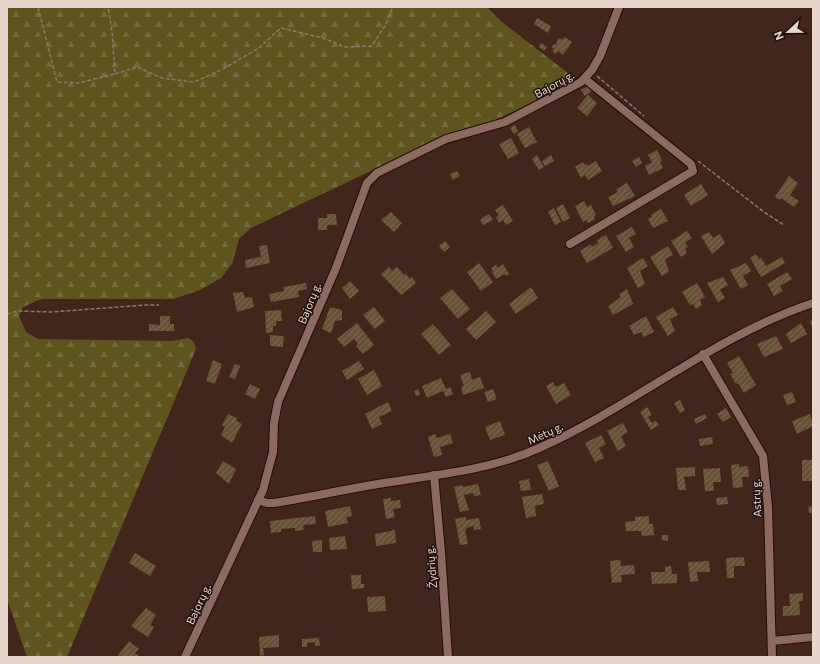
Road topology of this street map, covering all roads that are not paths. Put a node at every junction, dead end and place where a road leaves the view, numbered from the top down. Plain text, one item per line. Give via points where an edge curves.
1 (619, 7) edge
2 (585, 79) junction
3 (570, 244) dead end
4 (813, 303) edge
5 (703, 354) junction
6 (434, 475) junction
7 (258, 500) junction
8 (813, 637) edge
9 (772, 641) junction
10 (185, 657) edge
11 (448, 657) edge
12 (772, 657) edge

1 - 2 street via 600,56
2 - 3 street via 692,164 693,171
2 - 7 street, Bajorų g. via 505,122 446,139 377,173 367,183 328,288 278,402 270,467
4 - 5 street, Mėtų g. via 764,321
5 - 6 street, Mėtų g. via 587,424 539,448 510,460
5 - 9 street, Astrų g. via 763,456 768,507
6 - 7 street, Mėtų g. via 274,503
6 - 11 street, Žydrių g.
7 - 10 street, Bajorų g.
8 - 9 street
9 - 12 street, Astrų g.

